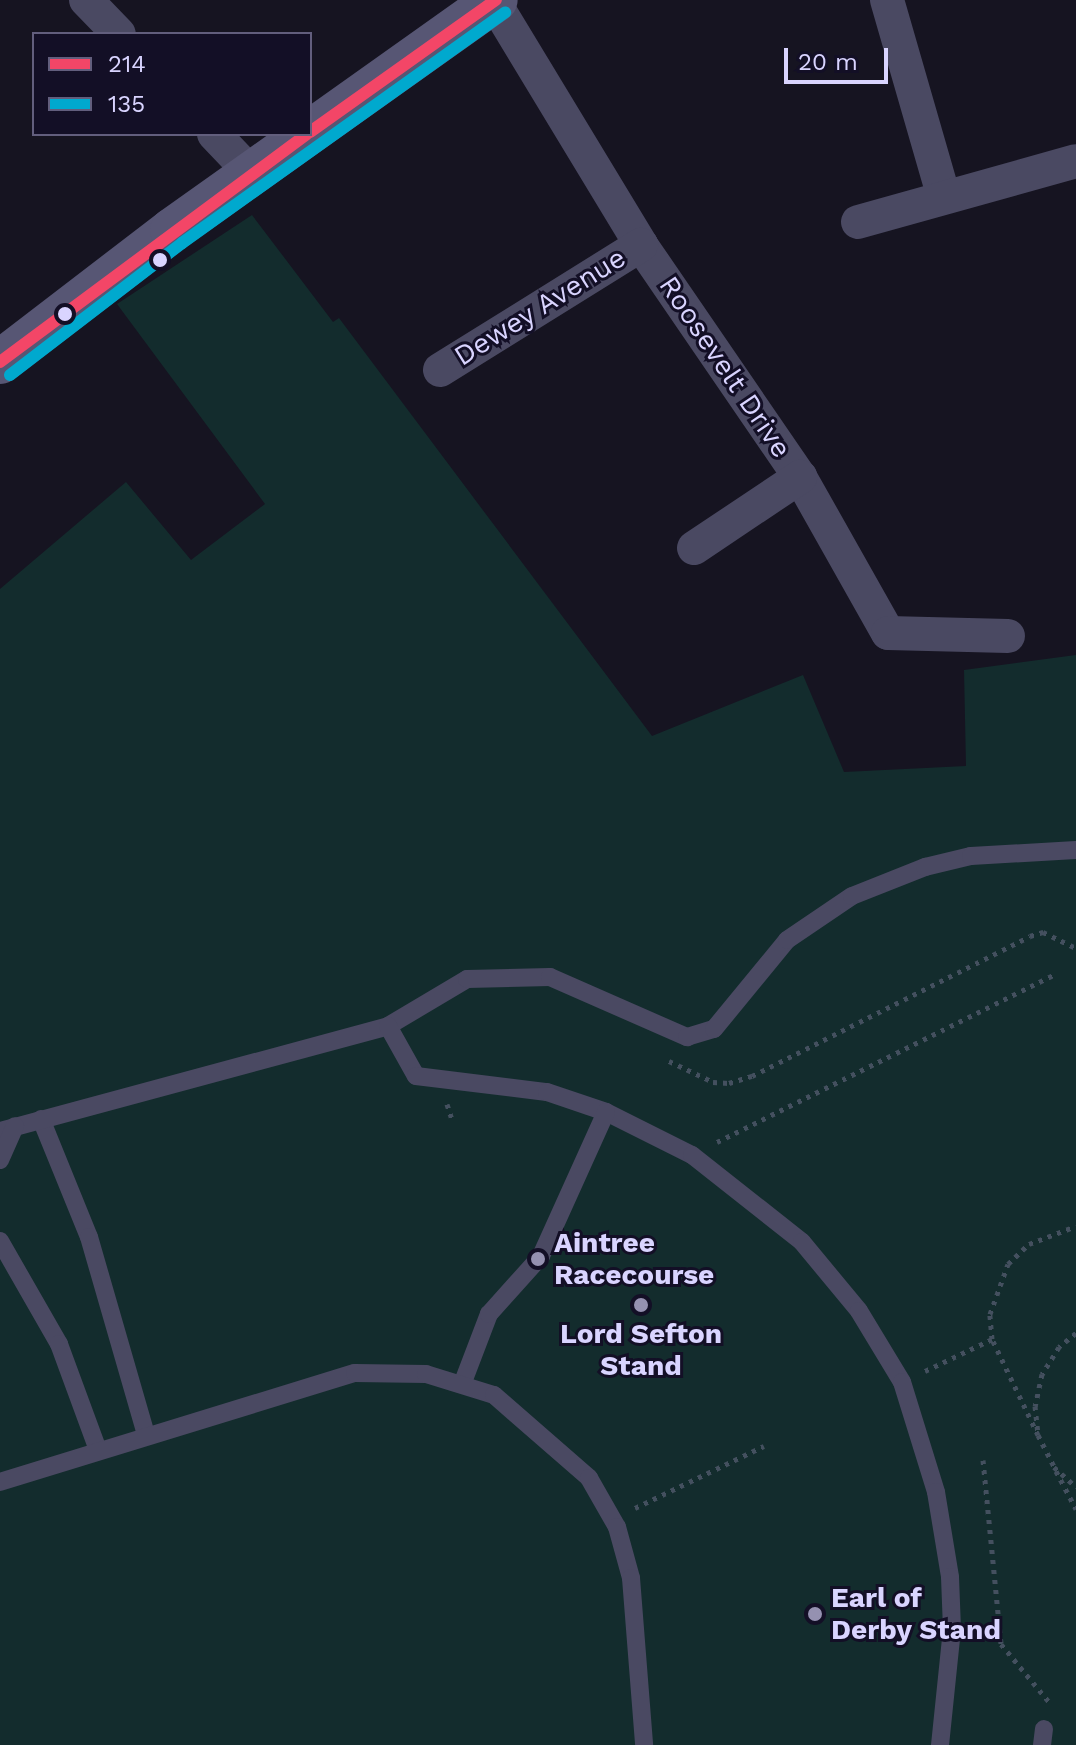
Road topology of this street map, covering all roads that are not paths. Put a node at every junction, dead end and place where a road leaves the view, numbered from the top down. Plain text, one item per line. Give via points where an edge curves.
1 (86, 0) edge
2 (887, 0) edge
3 (495, 1) edge
4 (117, 32) edge
5 (312, 134) edge
6 (216, 136) edge
7 (309, 136) edge
8 (1066, 164) edge
9 (254, 176) junction
10 (944, 197) junction
11 (858, 222) dead end
12 (641, 245) junction
13 (0, 362) edge
14 (440, 370) dead end
15 (800, 477) junction
16 (694, 548) dead end
17 (1008, 636) dead end
18 (1076, 850) edge
19 (388, 1026) junction
20 (606, 1112) junction
21 (41, 1119) junction
22 (8, 1128) edge
23 (0, 1160) edge
24 (0, 1241) edge
25 (463, 1382) junction
26 (146, 1434) junction
27 (98, 1450) junction
28 (0, 1482) edge
29 (644, 1745) edge
30 (940, 1745) edge

1 - 4 street
2 - 10 street
3 - 5 street
3 - 12 street, Roosevelt Drive
6 - 9 street
7 - 9 street
8 - 10 street
9 - 13 street via 137,255
10 - 11 street
12 - 14 street, Dewey Avenue
12 - 15 street, Roosevelt Drive
15 - 16 street
15 - 17 street, Roosevelt Drive via 888,633
18 - 19 lane via 971,856 925,867 852,896 787,940 714,1029 687,1037 550,977 467,979
19 - 20 lane via 416,1076 547,1092
19 - 21 lane
20 - 25 lane via 541,1256 489,1314
20 - 30 lane via 692,1155 773,1214 838,1282 902,1382 936,1492 950,1577 952,1629
21 - 22 lane
21 - 26 lane via 89,1237
22 - 23 lane
24 - 27 lane via 59,1344
25 - 26 lane via 426,1374 355,1373
25 - 29 lane via 494,1395 547,1436 589,1478 613,1519 631,1578
26 - 27 lane
27 - 28 lane

